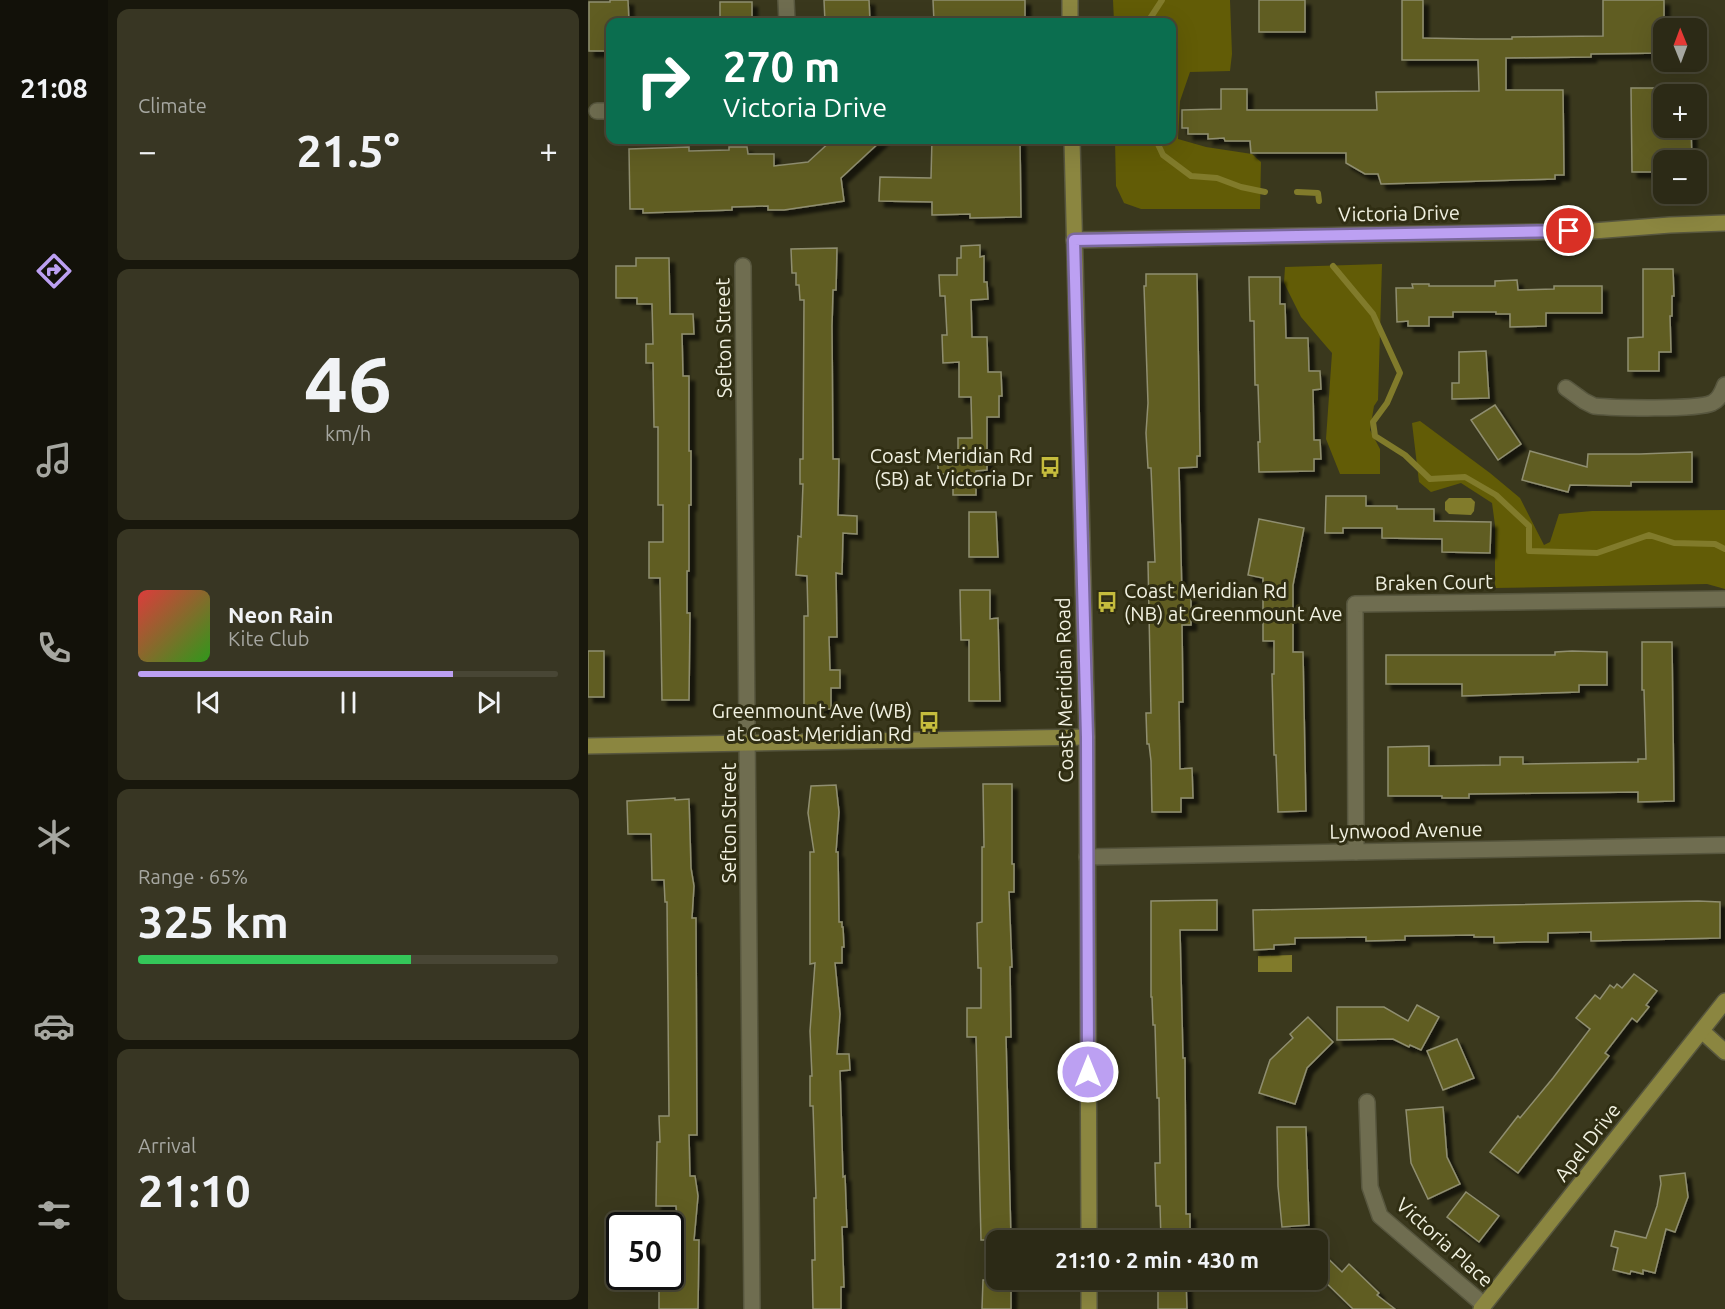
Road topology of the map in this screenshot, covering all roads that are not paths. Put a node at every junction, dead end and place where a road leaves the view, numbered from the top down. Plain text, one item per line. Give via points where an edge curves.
1 (786, 0) edge
2 (1070, 0) edge
3 (787, 18) edge
4 (1070, 18) edge
5 (1072, 144) edge
6 (1725, 223) edge
7 (1074, 240) junction
8 (743, 266) dead end
9 (1725, 385) edge
10 (1566, 388) dead end
11 (1725, 599) edge
12 (1087, 737) junction
13 (748, 744) junction
14 (588, 747) edge
15 (1725, 846) edge
16 (1356, 852) junction
17 (1088, 857) junction
18 (1725, 1001) edge
19 (1702, 1031) junction
20 (1725, 1052) edge
21 (1367, 1102) dead end
22 (1089, 1230) edge
23 (1089, 1290) edge
24 (1483, 1307) edge
25 (752, 1309) edge
26 (1089, 1309) edge

1 - 3 street
2 - 4 main road
5 - 7 main road, Coast Meridian Road
6 - 7 main road, Victoria Drive via 1593,231
7 - 12 main road, Coast Meridian Road
8 - 13 street, Sefton Street
9 - 10 street via 1718,399 1709,405 1688,407 1594,406
11 - 16 street, Braken Court via 1355,604
12 - 13 main road
12 - 17 main road, Coast Meridian Road
13 - 14 main road
13 - 25 street, Sefton Street
15 - 16 street, Lynwood Avenue
16 - 17 street, Lynwood Avenue
17 - 22 main road, Coast Meridian Road
18 - 19 main road, Apel Drive
19 - 20 main road
19 - 24 main road, Apel Drive
21 - 24 street, Victoria Place via 1370,1187 1380,1216
23 - 26 main road

